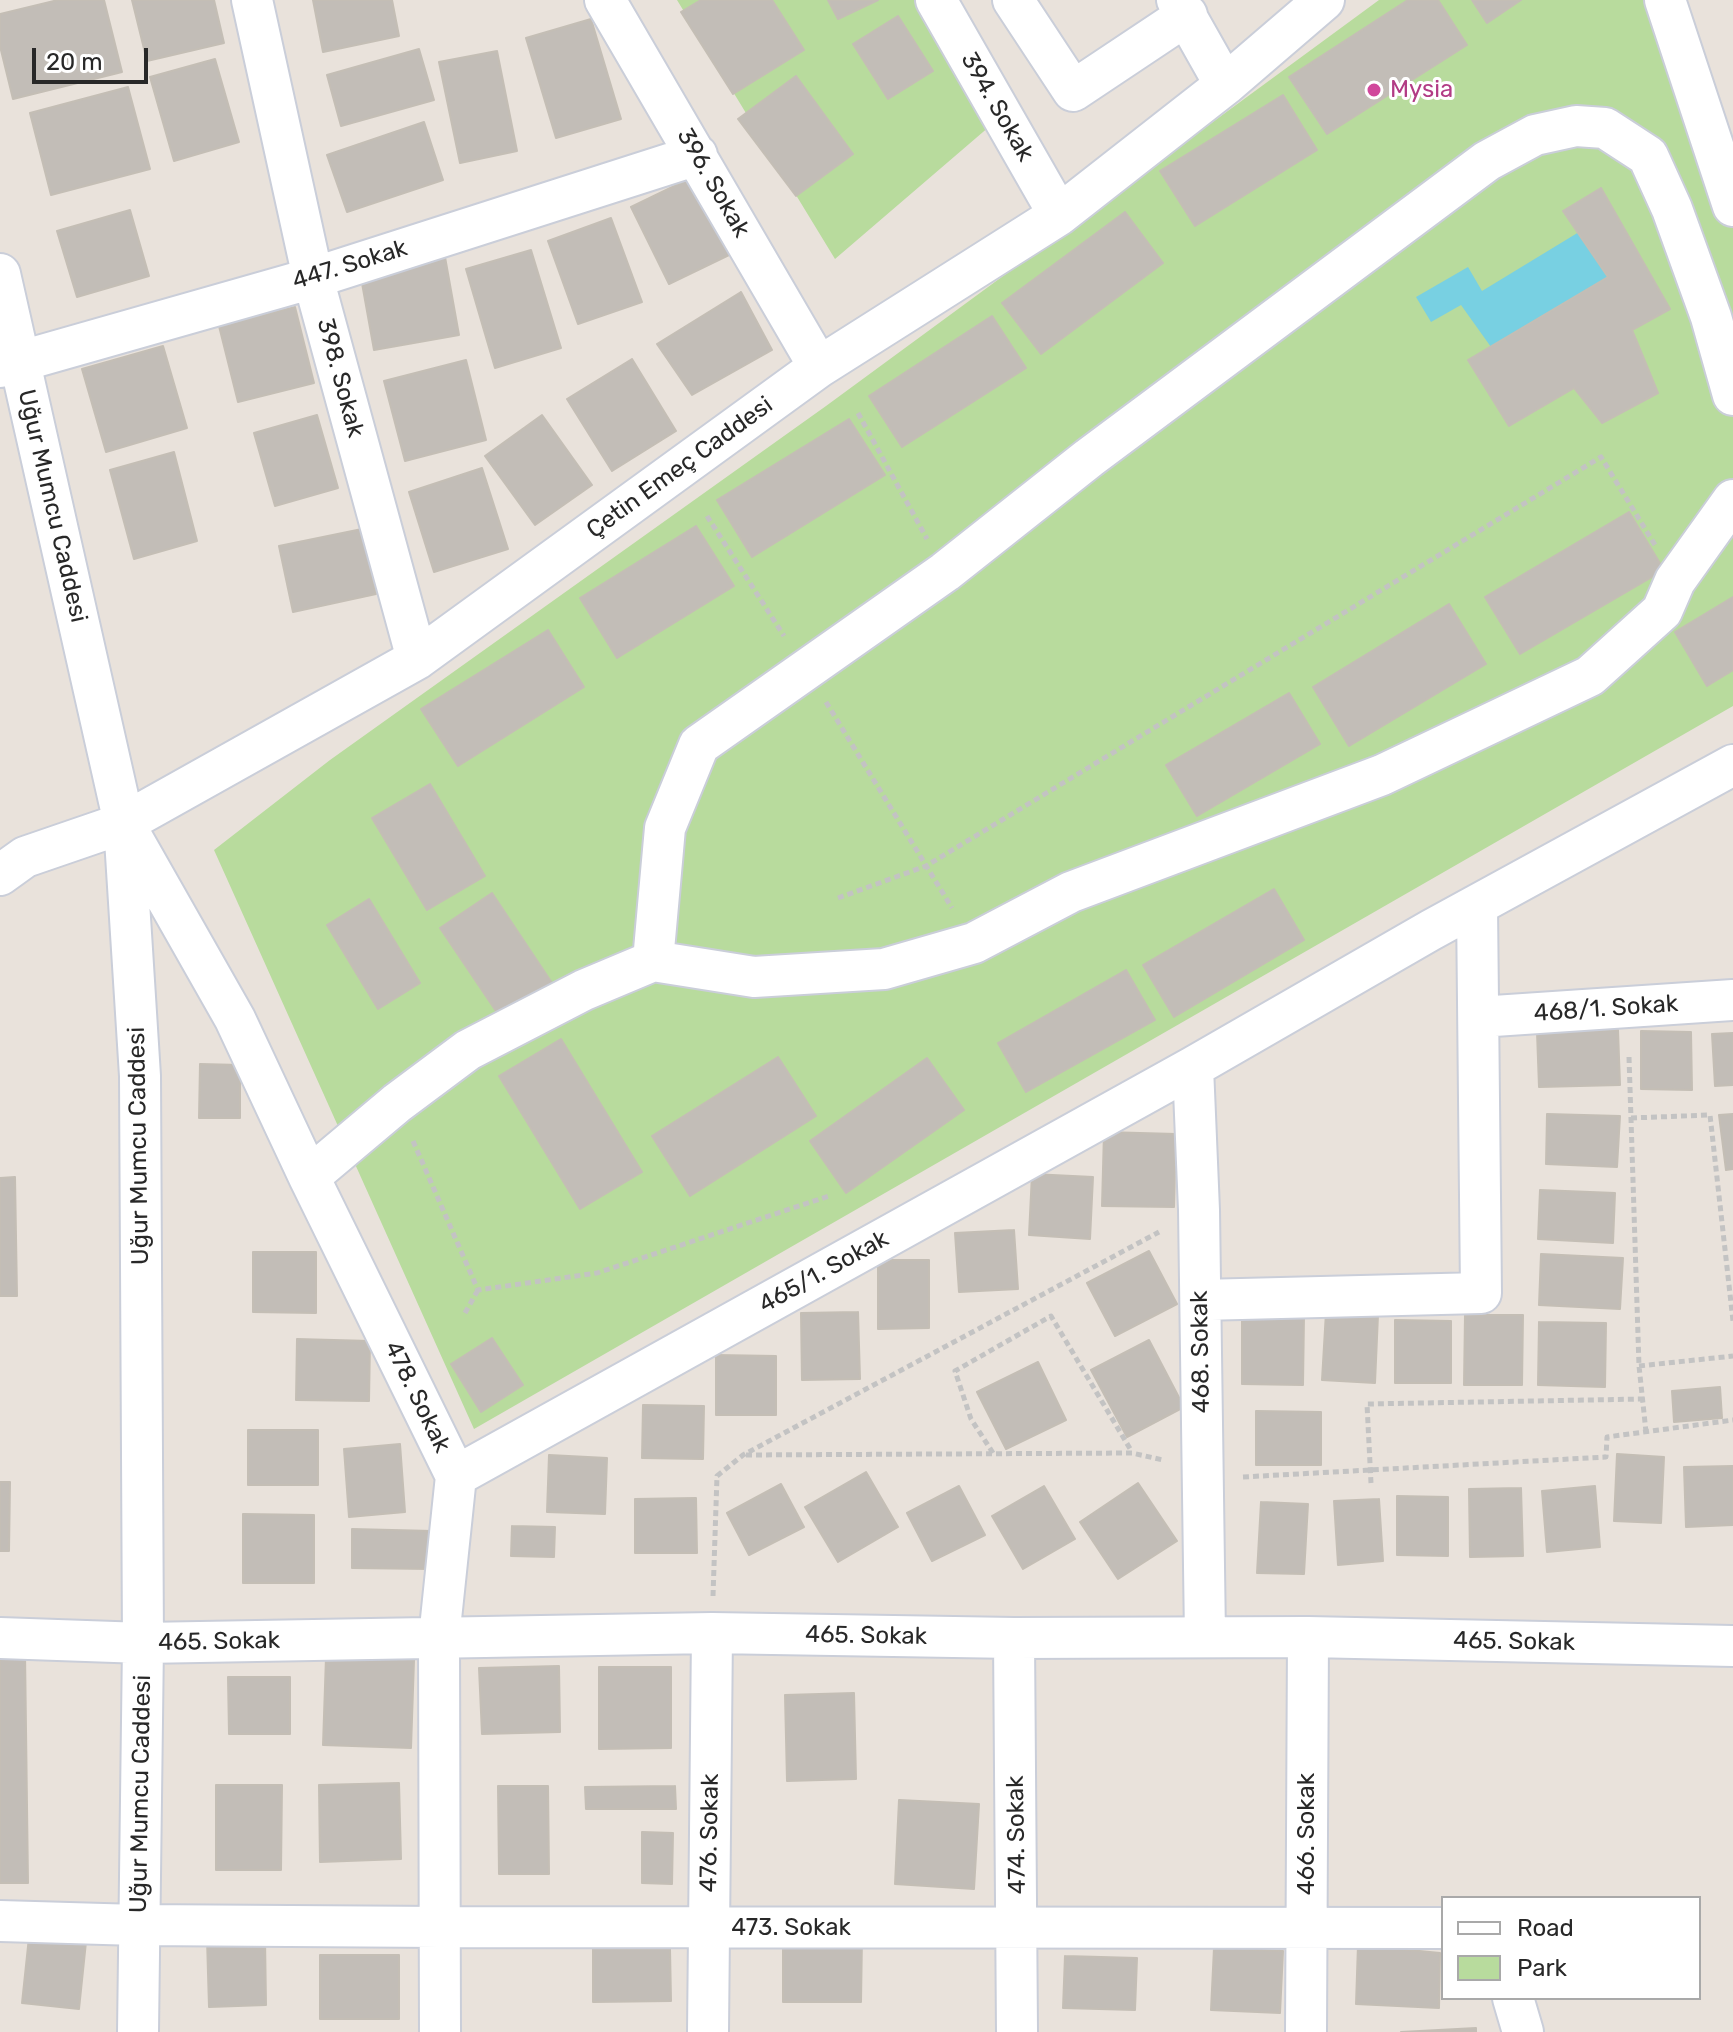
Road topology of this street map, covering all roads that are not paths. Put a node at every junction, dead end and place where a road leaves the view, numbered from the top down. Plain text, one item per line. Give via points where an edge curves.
1 (252, 0) edge
2 (605, 0) edge
3 (936, 0) edge
4 (1013, 0) edge
5 (1324, 0) edge
6 (1665, 0) edge
7 (1182, 7) edge
8 (1225, 85) junction
9 (697, 155) junction
10 (1733, 206) edge
11 (1059, 215) junction
12 (0, 274) edge
13 (313, 278) junction
14 (10, 364) edge
15 (819, 367) junction
16 (1733, 395) edge
17 (1733, 500) edge
18 (417, 659) junction
19 (1733, 765) edge
20 (124, 823) junction
21 (0, 875) edge
22 (1477, 905) junction
23 (653, 961) junction
24 (1733, 1000) edge
25 (1479, 1017) junction
26 (1193, 1067) junction
27 (309, 1177) junction
28 (1201, 1300) junction
29 (456, 1476) junction
30 (712, 1633) junction
31 (1205, 1637) junction
32 (1308, 1637) junction
33 (0, 1638) edge
34 (439, 1638) junction
35 (1014, 1638) junction
36 (143, 1643) junction
37 (1733, 1646) edge
38 (0, 1921) edge
39 (138, 1925) junction
40 (441, 1927) junction
41 (1018, 1927) junction
42 (709, 1928) junction
43 (1441, 1928) edge
44 (1307, 1930) junction
45 (1514, 2000) edge
46 (138, 2032) edge
47 (440, 2032) edge
48 (708, 2032) edge
49 (1017, 2032) edge
50 (1306, 2032) edge
51 (1523, 2032) edge

1 - 13 street, 398. Sokak
2 - 9 street, 396. Sokak
3 - 11 street, 394. Sokak
4 - 7 street via 1073,91
5 - 8 street, Çetin Emeç Caddesi
6 - 10 street
7 - 8 street
8 - 11 street, Çetin Emeç Caddesi
9 - 13 street, 447. Sokak
9 - 15 street, 396. Sokak
11 - 15 street, Çetin Emeç Caddesi
12 - 14 street, Uğur Mumcu Caddesi
13 - 14 street, 447. Sokak
13 - 18 street, 398. Sokak
14 - 20 street, Uğur Mumcu Caddesi
15 - 18 street, Çetin Emeç Caddesi
16 - 23 street via 1711,317 1648,156 1605,128 1576,126 1535,135 1487,161 945,572 699,745 665,828
17 - 23 street via 1675,581 1662,611 1590,676 1382,775 1071,892 974,943 884,969 754,977
18 - 20 street, Çetin Emeç Caddesi
19 - 22 street, 465/1. Sokak
20 - 21 street, Çetin Emeç Caddesi via 25,857
20 - 27 street, 478. Sokak via 235,1019
20 - 36 street, Uğur Mumcu Caddesi via 140,1076
22 - 25 street
22 - 26 street, 465/1. Sokak
23 - 27 street via 468,1050
24 - 25 street, 468/1. Sokak
25 - 28 street via 1481,1293
26 - 28 street, 468. Sokak
26 - 29 street, 465/1. Sokak
27 - 29 street, 478. Sokak
28 - 31 street, 468. Sokak via 1221,1473
29 - 34 street, 478. Sokak
30 - 34 street, 465. Sokak
30 - 35 street, 465. Sokak
30 - 42 street, 476. Sokak
31 - 32 street, 465. Sokak
31 - 35 street, 465. Sokak
32 - 37 street, 465. Sokak
32 - 44 street, 466. Sokak
33 - 36 street, 465. Sokak
34 - 36 street, 465. Sokak
34 - 40 street, 478. Sokak
35 - 41 street, 474. Sokak
36 - 39 street, Uğur Mumcu Caddesi
38 - 39 street, 473. Sokak
39 - 40 street, 473. Sokak
39 - 46 street, Uğur Mumcu Caddesi
40 - 42 street, 473. Sokak
40 - 47 street, 478. Sokak
41 - 42 street, 473. Sokak
41 - 44 street, 473. Sokak
41 - 49 street, 474. Sokak
42 - 48 street, 476. Sokak
43 - 44 street, 473. Sokak
44 - 50 street, 466. Sokak
45 - 51 street

